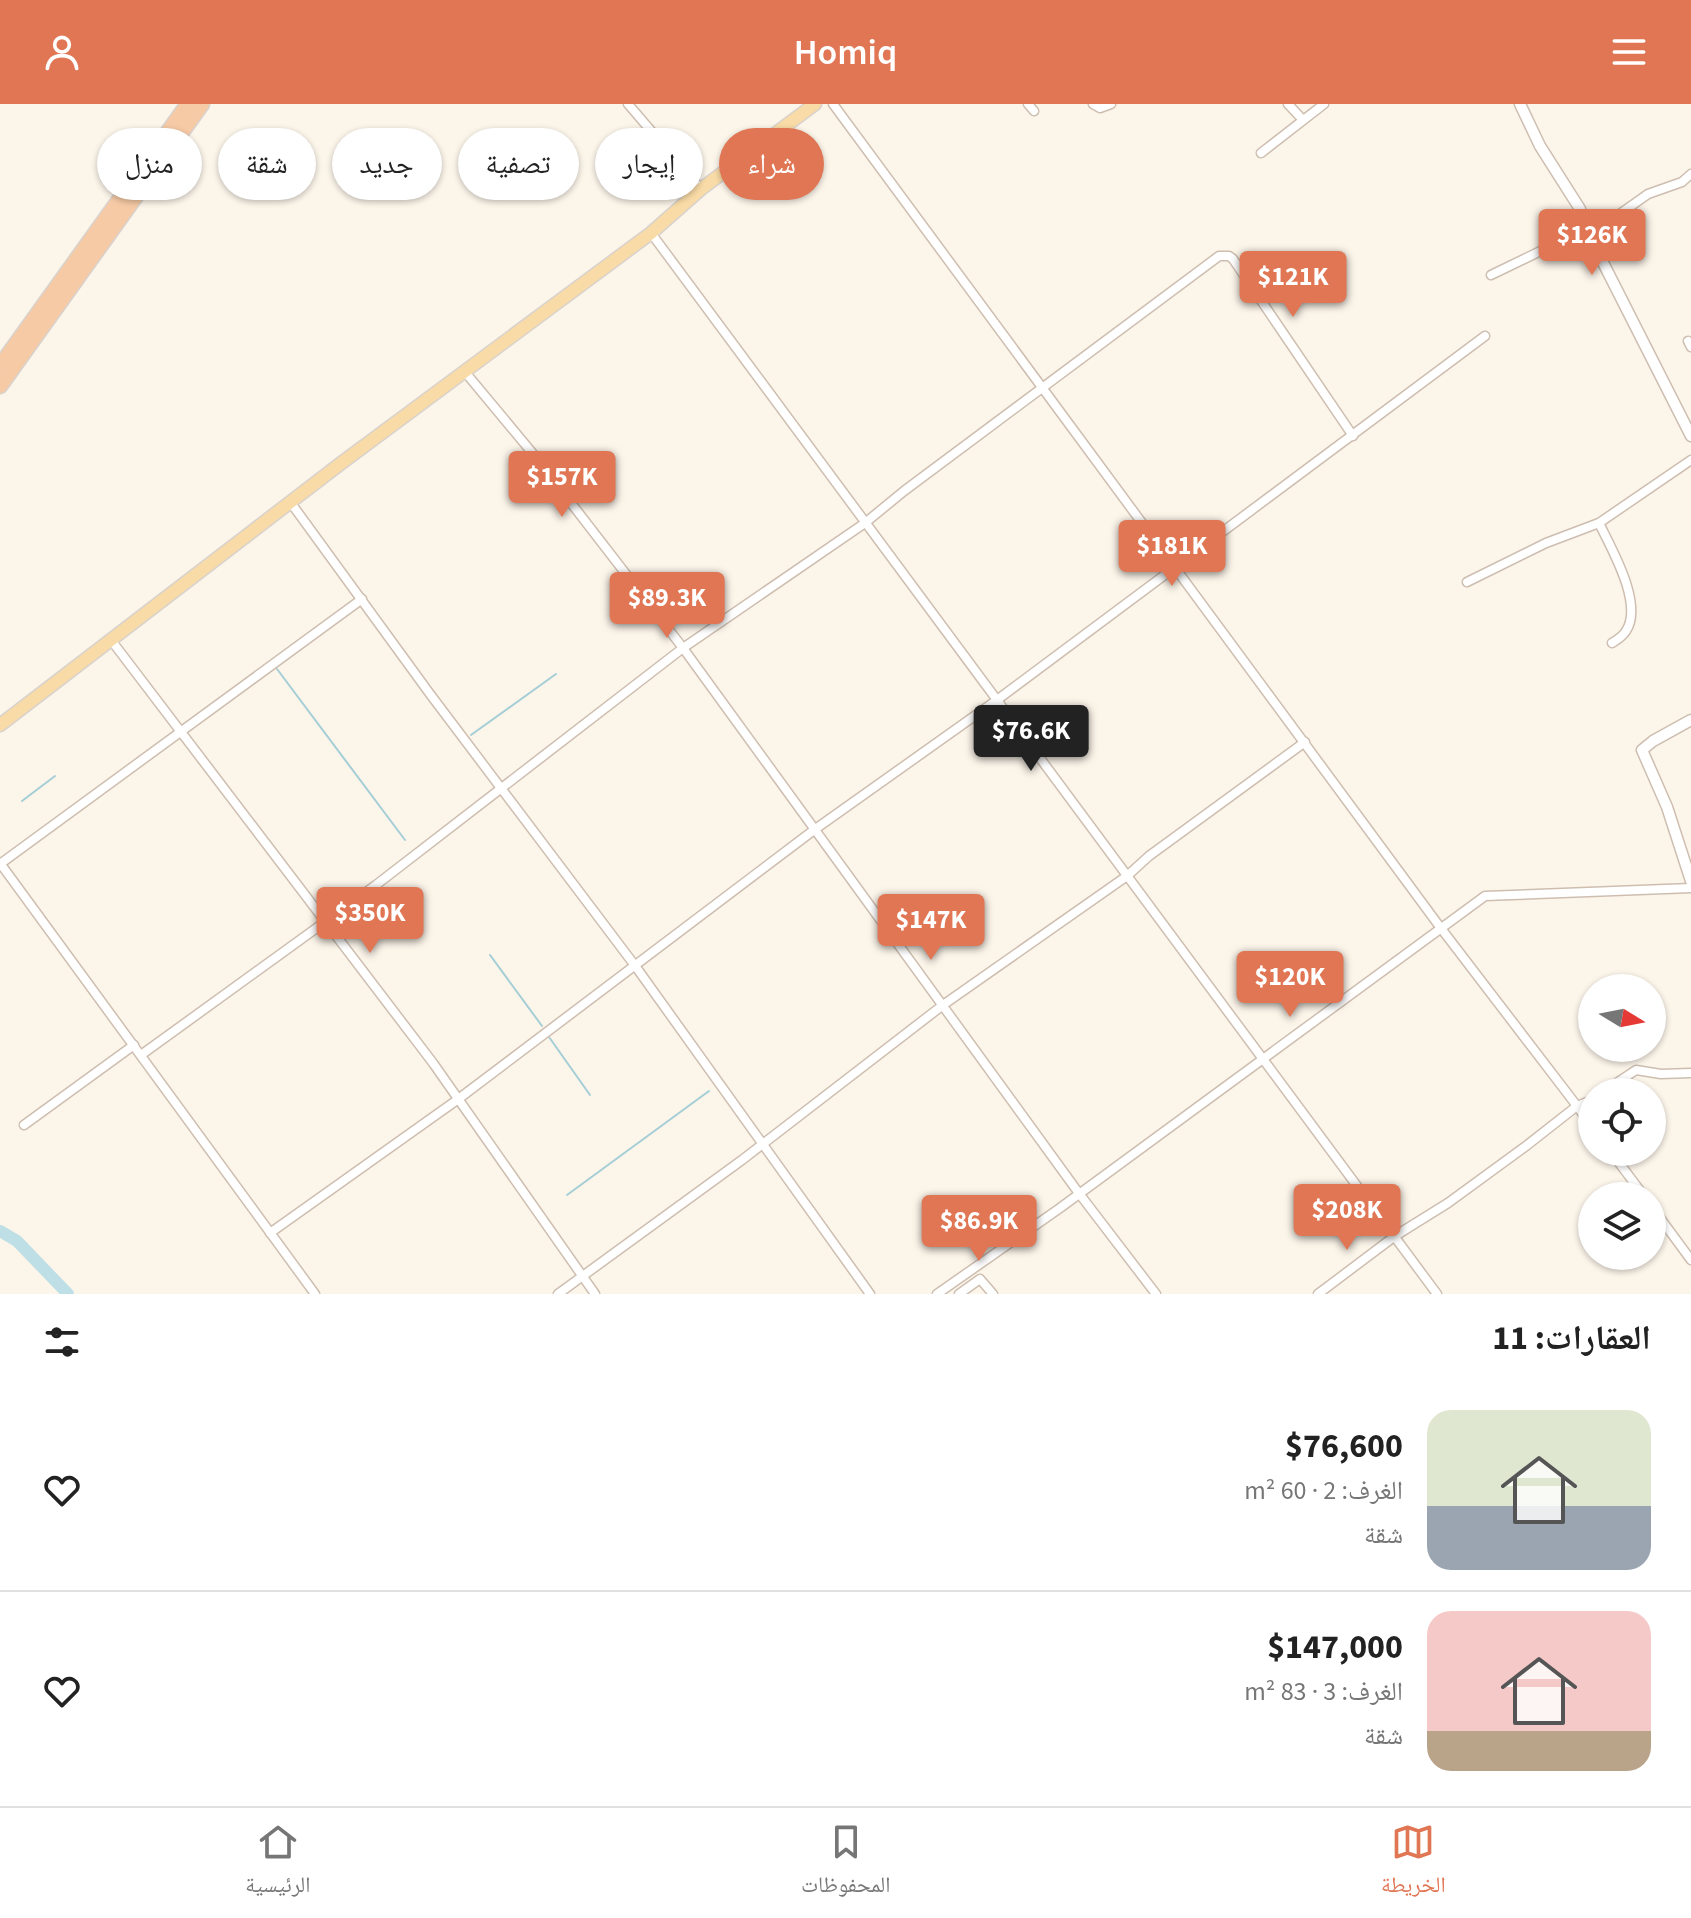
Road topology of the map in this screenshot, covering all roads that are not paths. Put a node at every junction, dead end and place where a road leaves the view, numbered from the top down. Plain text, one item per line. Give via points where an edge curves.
1 (188, 104) edge
2 (202, 104) edge
3 (628, 104) edge
4 (815, 104) edge
5 (833, 104) edge
6 (1093, 104) edge
7 (1111, 104) edge
8 (1288, 104) edge
9 (1324, 104) edge
10 (1520, 104) edge
11 (1303, 120) junction
12 (649, 128) edge
13 (1261, 153) dead end
14 (1691, 174) edge
15 (703, 188) edge
16 (688, 200) edge
17 (1588, 232) junction
18 (651, 233) junction
19 (1491, 275) dead end
20 (1485, 336) dead end
21 (0, 366) edge
22 (465, 372) junction
23 (0, 386) edge
24 (1042, 387) junction
25 (1353, 436) junction
26 (1691, 436) edge
27 (1691, 460) edge
28 (291, 503) junction
29 (865, 523) junction
30 (1599, 523) junction
31 (1176, 567) junction
32 (1467, 582) dead end
33 (362, 599) junction
34 (111, 640) junction
35 (1612, 643) dead end
36 (683, 648) junction
37 (997, 700) junction
38 (1691, 720) edge
39 (0, 725) edge
40 (183, 732) junction
41 (1305, 742) junction
42 (501, 788) junction
43 (814, 830) junction
44 (0, 863) edge
45 (1127, 876) junction
46 (1691, 881) edge
47 (1691, 888) edge
48 (325, 921) junction
49 (1440, 927) junction
50 (636, 967) junction
51 (943, 1005) junction
52 (134, 1045) junction
53 (141, 1055) junction
54 (1263, 1059) junction
55 (1691, 1073) edge
56 (1624, 1078) edge
57 (457, 1100) junction
58 (1577, 1106) joint
59 (24, 1125) dead end
60 (761, 1144) junction
61 (1078, 1192) junction
62 (1666, 1226) edge
63 (270, 1233) junction
64 (1395, 1236) junction
65 (1691, 1260) edge
66 (582, 1276) junction
67 (315, 1294) edge
68 (558, 1294) edge
69 (595, 1294) edge
70 (870, 1294) edge
71 (937, 1294) edge
72 (959, 1294) edge
73 (993, 1294) edge
74 (1156, 1294) edge
75 (1318, 1294) edge
76 (1437, 1294) edge

1 - 21 highway
2 - 23 highway
3 - 12 street
4 - 15 main road
5 - 24 street
6 - 7 street
8 - 11 street
9 - 11 street
10 - 17 street
11 - 13 street
14 - 17 street
16 - 18 main road
17 - 19 street
17 - 26 street
18 - 22 main road
18 - 29 street
20 - 25 street
22 - 28 main road
22 - 36 street
24 - 25 street via 1219,256 1229,256
24 - 29 street
24 - 31 street
25 - 31 street
27 - 30 street
28 - 33 street
28 - 34 main road
29 - 36 street
29 - 37 street
30 - 32 street
30 - 35 street via 1631,601 1628,628
31 - 37 street
31 - 41 street
33 - 40 street
33 - 42 street
34 - 39 main road
34 - 40 street
36 - 42 street
36 - 43 street
37 - 43 street
37 - 45 street
38 - 46 street via 1642,750
40 - 44 street
40 - 48 street
41 - 45 street
41 - 49 street
42 - 48 street
42 - 50 street
43 - 50 street
43 - 51 street
44 - 52 street
45 - 51 street
45 - 54 street
47 - 49 street via 1493,894
48 - 53 street
48 - 57 street
49 - 54 street
49 - 58 street
50 - 57 street
50 - 60 street
51 - 60 street
51 - 61 street
52 - 53 street
52 - 59 street
53 - 63 street
54 - 61 street
54 - 64 street
55 - 56 street via 1636,1070
57 - 63 street
57 - 66 street
58 - 64 street
60 - 66 street
60 - 70 street
61 - 71 street
61 - 74 street
62 - 65 street
63 - 67 street
64 - 75 street
64 - 76 street
66 - 68 street
66 - 69 street
72 - 73 street via 980,1279

